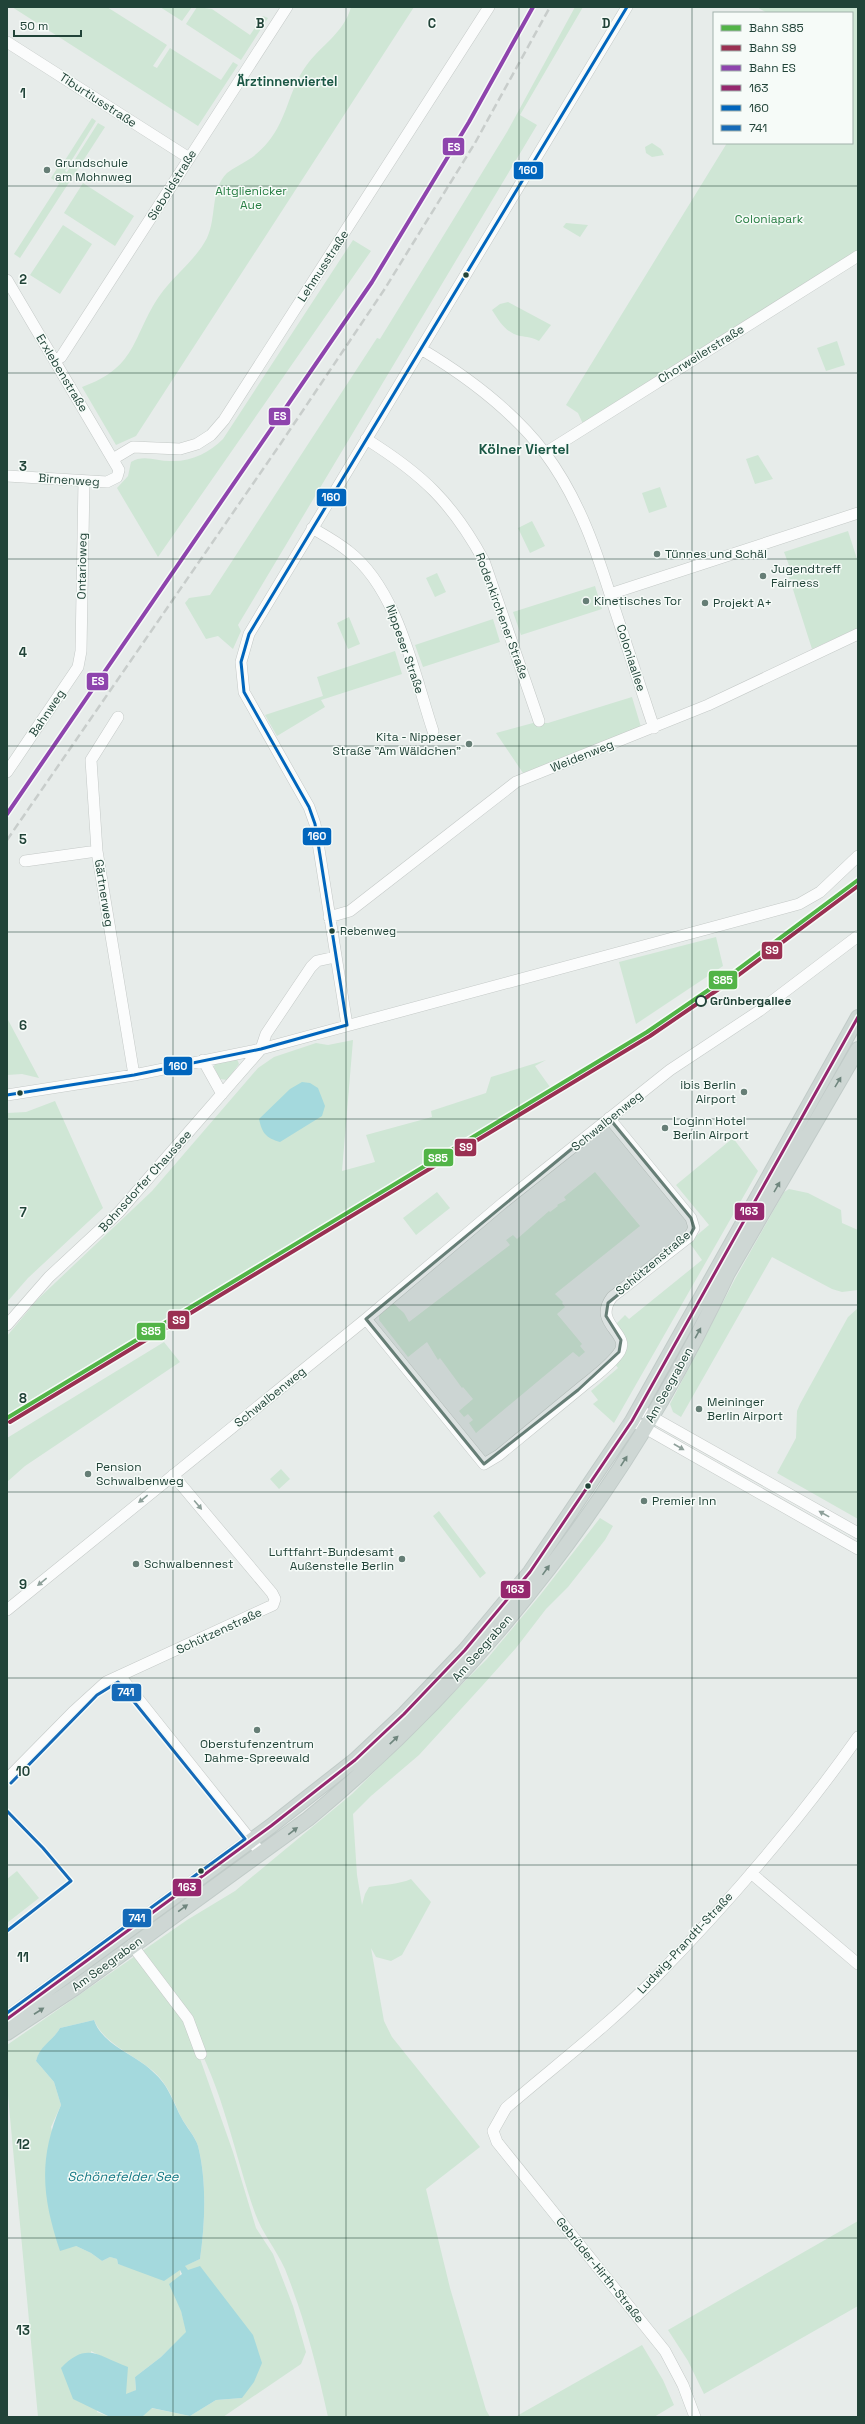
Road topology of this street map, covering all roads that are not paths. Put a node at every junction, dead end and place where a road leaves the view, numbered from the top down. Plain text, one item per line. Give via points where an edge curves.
1 (287, 7) edge
2 (489, 7) edge
3 (627, 7) edge
4 (7, 42) edge
5 (189, 158) junction
6 (858, 256) edge
7 (7, 280) edge
8 (10, 292) edge
9 (421, 349) junction
10 (55, 361) junction
11 (366, 439) junction
12 (545, 453) junction
13 (116, 462) junction
14 (7, 476) edge
15 (84, 481) junction
16 (858, 513) edge
17 (312, 528) junction
18 (610, 594) junction
19 (858, 634) edge
20 (81, 651) joint
21 (118, 717) dead end
22 (539, 721) dead end
23 (654, 728) junction
24 (433, 731) dead end
25 (7, 772) edge
26 (98, 851) junction
27 (858, 856) edge
28 (25, 861) dead end
29 (329, 917) junction
30 (858, 936) edge
31 (336, 957) junction
32 (858, 1017) edge
33 (347, 1025) junction
34 (261, 1049) junction
35 (858, 1049) edge
36 (203, 1060) junction
37 (134, 1075) junction
38 (222, 1094) junction
39 (7, 1095) edge
40 (609, 1118) junction
41 (366, 1319) junction
42 (7, 1325) edge
43 (635, 1415) junction
44 (648, 1423) junction
45 (173, 1475) junction
46 (858, 1533) edge
47 (858, 1549) edge
48 (7, 1610) edge
49 (120, 1676) junction
50 (858, 1737) edge
51 (7, 1778) edge
52 (252, 1840) junction
53 (261, 1853) junction
54 (751, 1873) junction
55 (132, 1946) junction
56 (858, 1964) edge
57 (7, 2019) edge
58 (7, 2033) edge
59 (201, 2054) dead end
60 (493, 2130) joint
61 (695, 2417) edge

1 - 5 street, Sieboldstraße
2 - 13 street, Lehmusstraße via 224,420 211,435 197,444 180,449 134,447
3 - 9 street
4 - 5 street, Tiburtiusstraße
5 - 10 street, Sieboldstraße via 62,357
6 - 12 street, Chorweilerstraße
7 - 8 street, Erxlebenstraße
8 - 10 street, Erxlebenstraße
9 - 11 street
9 - 12 street, Coloniaallee via 456,370 488,394 515,419
10 - 13 street, Erxlebenstraße
11 - 17 street
11 - 22 street, Rodenkirchener Straße via 399,460 426,482 471,537 484,561
12 - 18 street, Coloniaallee via 574,500
13 - 15 street, Birnenweg via 118,474 114,480
14 - 15 street, Birnenweg
15 - 20 street, Ontarioweg
16 - 18 street
17 - 24 street, Nippeser Straße via 349,552 381,588 392,608
17 - 29 street via 249,634 241,662 247,697 309,807 315,824
18 - 23 street, Coloniaallee
19 - 23 street, Weidenweg via 762,681
20 - 25 street, Bahnweg via 78,667
21 - 26 street, Gärtnerweg via 91,760
23 - 29 street, Weidenweg via 516,782 350,911
26 - 28 street
26 - 37 street, Gärtnerweg
27 - 33 street via 820,892 799,904
29 - 31 street
30 - 40 street, Schwalbenweg via 759,1011 670,1070
31 - 33 street
31 - 34 street via 317,961 311,967 266,1034
32 - 43 main road, Am Seegraben
33 - 34 street
34 - 36 street
34 - 38 street, Bohnsdorfer Chaussee
44 -> 35 main road, Am Seegraben via 732,1266
36 - 37 street
36 - 38 street
37 - 39 street
38 - 42 street, Bohnsdorfer Chaussee via 119,1212 49,1277
40 - 41 street, Schwalbenweg via 503,1203
40 - 41 street, Schützenstraße via 691,1218 694,1228 689,1237 608,1303 606,1316 621,1340 619,1352 578,1390 499,1455 484,1464
41 - 45 street, Schwalbenweg
43 - 44 street
43 - 52 main road, Am Seegraben via 530,1572 465,1650 404,1714 355,1760
46 -> 44 street
44 -> 47 street
53 -> 44 main road, Am Seegraben via 334,1798 414,1722 482,1650 587,1515
45 -> 48 street, Schwalbenweg
45 -> 49 street, Schützenstraße via 275,1599 273,1605
49 - 51 street, Schützenstraße via 94,1691
49 - 52 street
50 - 54 street, Ludwig-Prandtl-Straße via 822,1787
52 - 53 street
52 - 57 main road, Am Seegraben
55 -> 53 main road, Am Seegraben
54 - 56 street
54 - 60 street, Ludwig-Prandtl-Straße via 655,1977 506,2108
58 -> 55 main road, Am Seegraben
55 - 59 street via 188,2019
60 - 61 street, Gebrüder-Hirth-Straße via 498,2142 664,2352 683,2385

